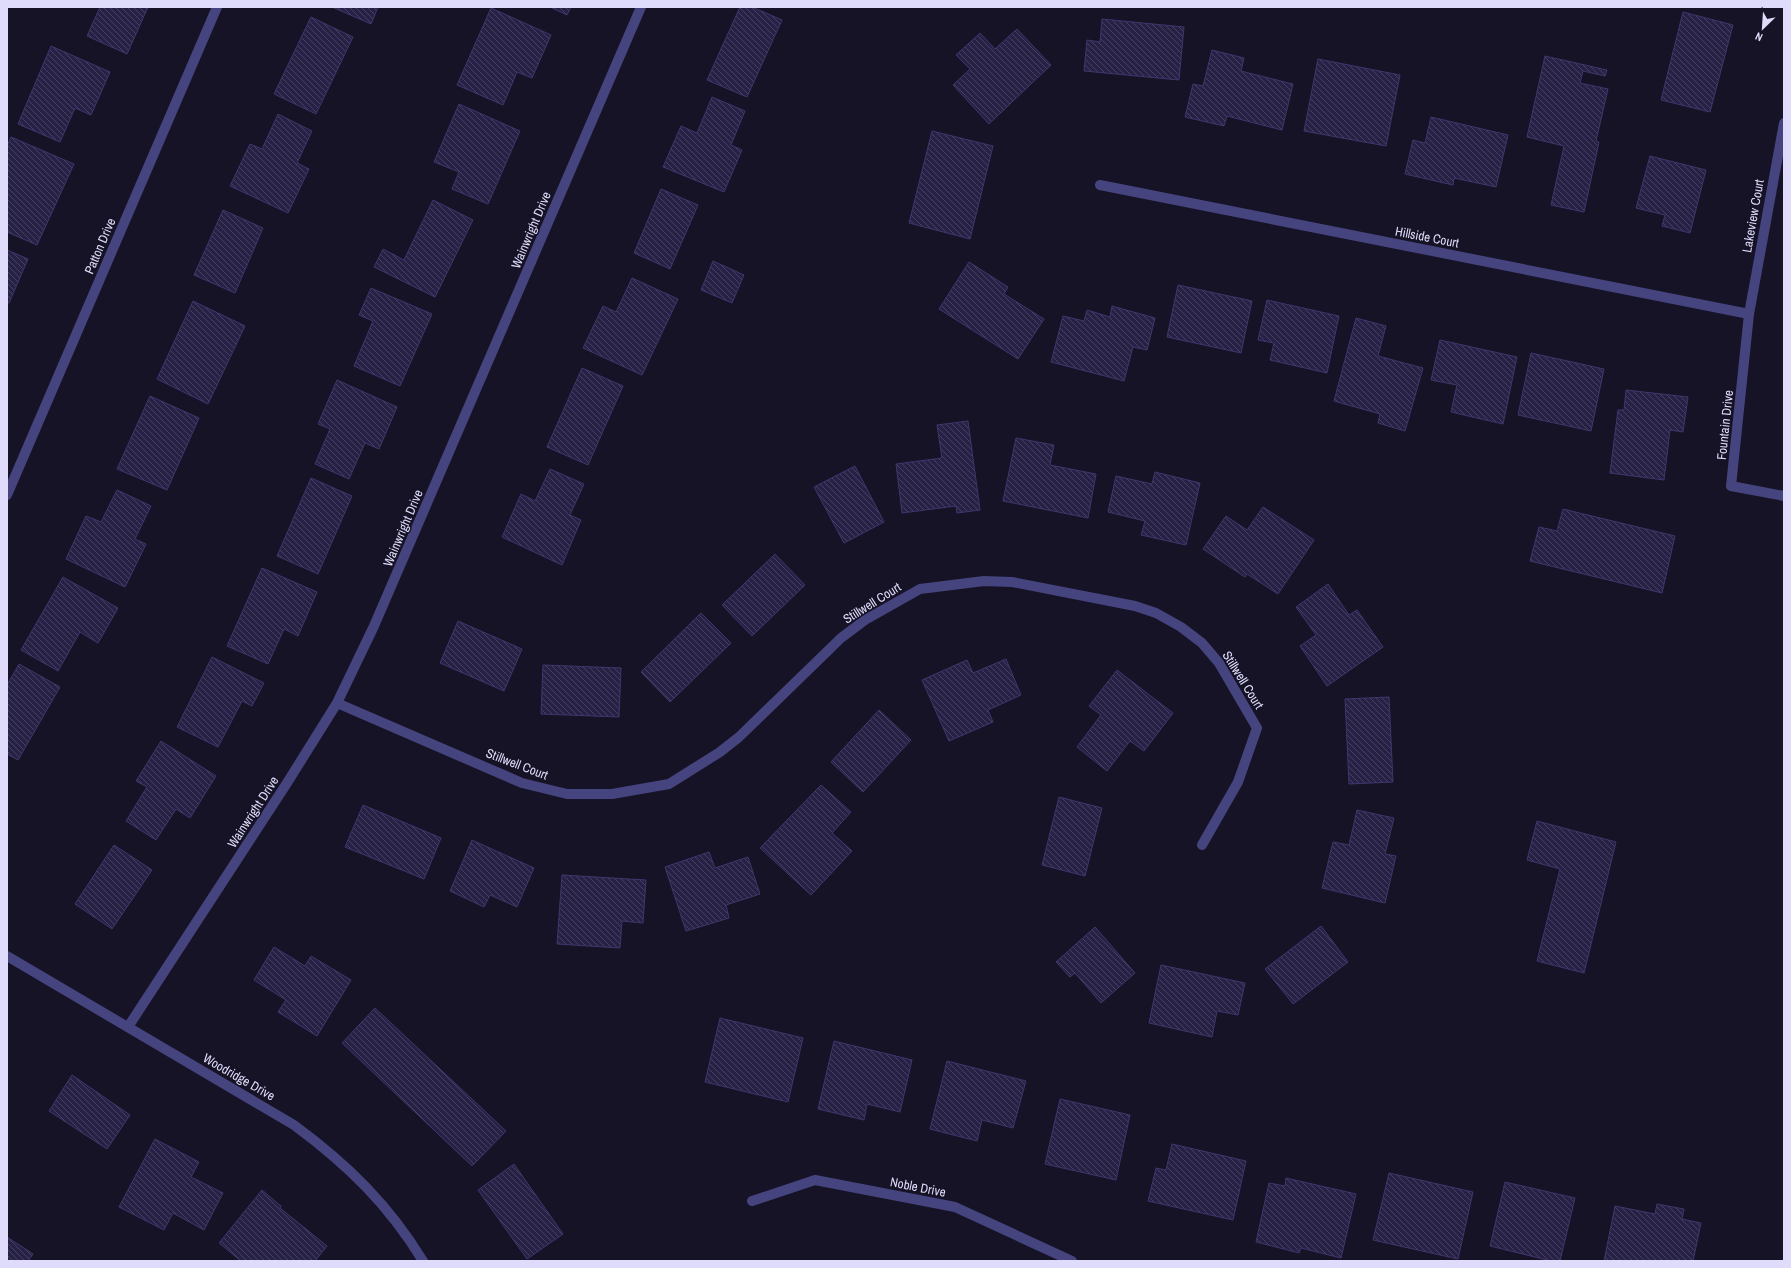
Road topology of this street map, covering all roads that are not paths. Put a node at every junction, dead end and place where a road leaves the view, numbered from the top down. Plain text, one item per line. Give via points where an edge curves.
1 (217, 7) edge
2 (641, 7) edge
3 (1784, 123) edge
4 (1100, 185) dead end
5 (1749, 314) junction
6 (7, 494) edge
7 (1784, 496) edge
8 (337, 702) junction
9 (1202, 845) dead end
10 (7, 956) edge
11 (128, 1028) junction
12 (752, 1201) dead end
13 (423, 1261) edge
14 (1072, 1261) edge

1 - 6 street, Patton Drive
2 - 8 street, Wainwright Drive via 374,626
3 - 5 street, Lakeview Court
4 - 5 street, Hillside Court
5 - 7 street, Fountain Drive via 1731,486
8 - 9 street, Stillwell Court via 522,783 543,789 567,794 612,794 669,784 739,737 841,638 864,620 920,589 984,581 1012,582 1135,606 1156,613 1197,639 1219,663 1257,728 1238,782
8 - 11 street, Wainwright Drive
10 - 11 street, Woodridge Drive
11 - 13 street, Woodridge Drive via 294,1125 329,1151 355,1174 390,1213
12 - 14 street, Noble Drive via 815,1180 956,1207

